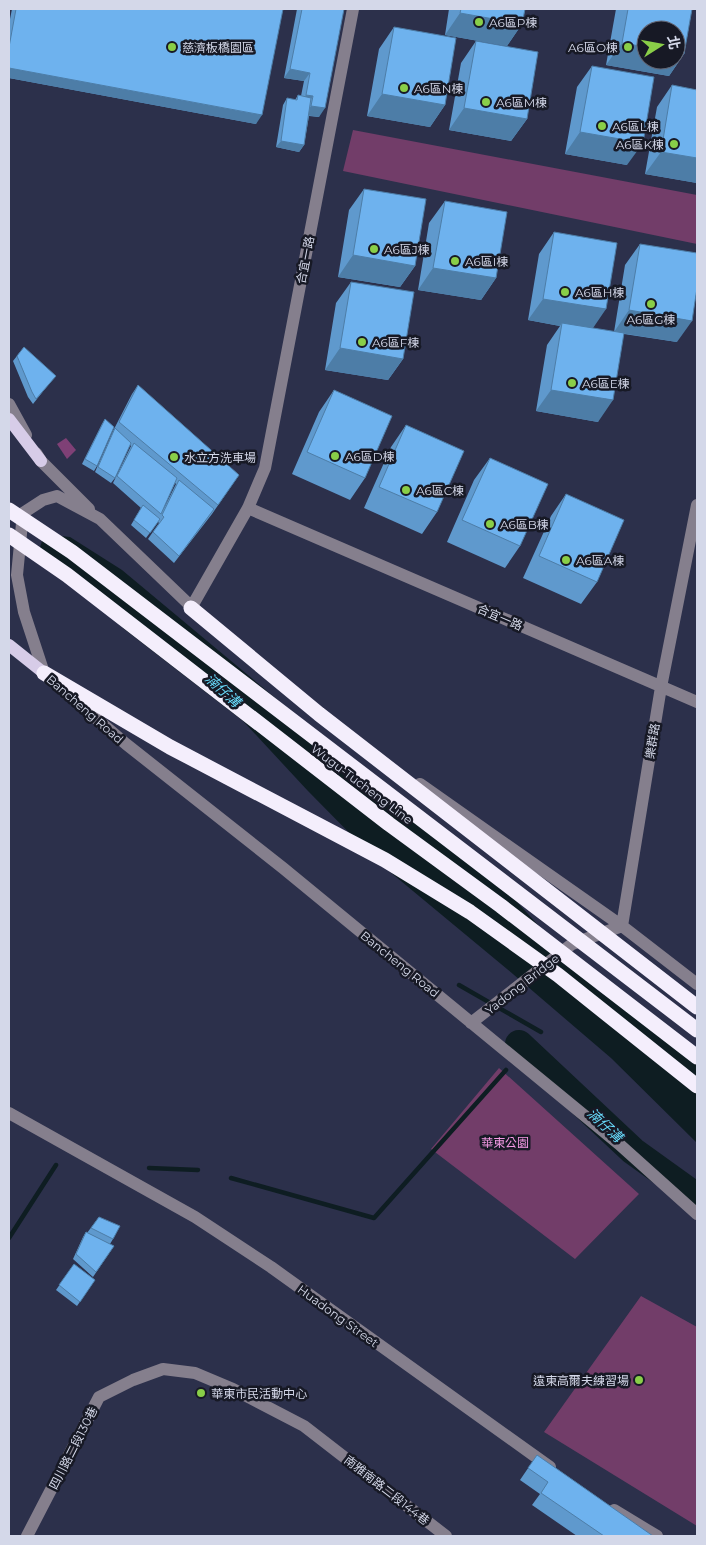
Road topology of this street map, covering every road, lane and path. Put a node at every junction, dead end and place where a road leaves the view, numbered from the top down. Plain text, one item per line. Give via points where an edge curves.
1 (353, 9) edge
2 (9, 404) edge
3 (9, 419) edge
4 (41, 461) junction
5 (697, 505) edge
6 (248, 508) junction
7 (9, 510) edge
8 (100, 519) junction
9 (9, 535) edge
10 (191, 608) junction
11 (9, 645) edge
12 (44, 673) junction
13 (661, 687) junction
14 (697, 702) edge
15 (622, 926) junction
16 (697, 984) edge
17 (697, 1008) edge
18 (471, 1023) junction
19 (697, 1030) edge
20 (697, 1057) edge
21 (697, 1086) edge
22 (9, 1114) edge
23 (697, 1214) edge
24 (328, 1444) joint
25 (557, 1472) edge
26 (604, 1504) edge
27 (27, 1536) edge
28 (446, 1536) edge
29 (657, 1536) edge

1 - 6 street, 合宜一路 via 264,468
2 - 4 street
3 - 4 main road
4 - 8 street
5 - 13 street, 樂群路
6 - 10 street, 合宜一路
6 - 13 street, 合宜一路
7 - 19 highway, Wugu-Tucheng Line via 72,552
8 - 10 street, Bancheng Road
8 - 12 street, Bancheng Road via 57,496 43,500 23,513 17,574 24,612
9 - 20 highway, Wugu-Tucheng Line via 67,575
10 - 15 street, Bancheng Road via 425,788
10 - 17 highway via 319,714
11 - 12 main road
12 - 18 street, Bancheng Road via 126,744
12 - 21 highway via 170,747 384,860 470,912 558,976
13 - 14 street, 合宜一路
13 - 15 street, 樂群路
15 - 16 street, Bancheng Road
15 - 18 street, Yadong Bridge via 568,947
18 - 23 street, Bancheng Road via 619,1144
22 - 25 street, Huadong Street via 195,1217
24 - 27 street, 四川路二段130巷 via 304,1426 233,1389 195,1373 163,1369 99,1397
24 - 28 street, 南雅南路二段144巷
26 - 29 street

